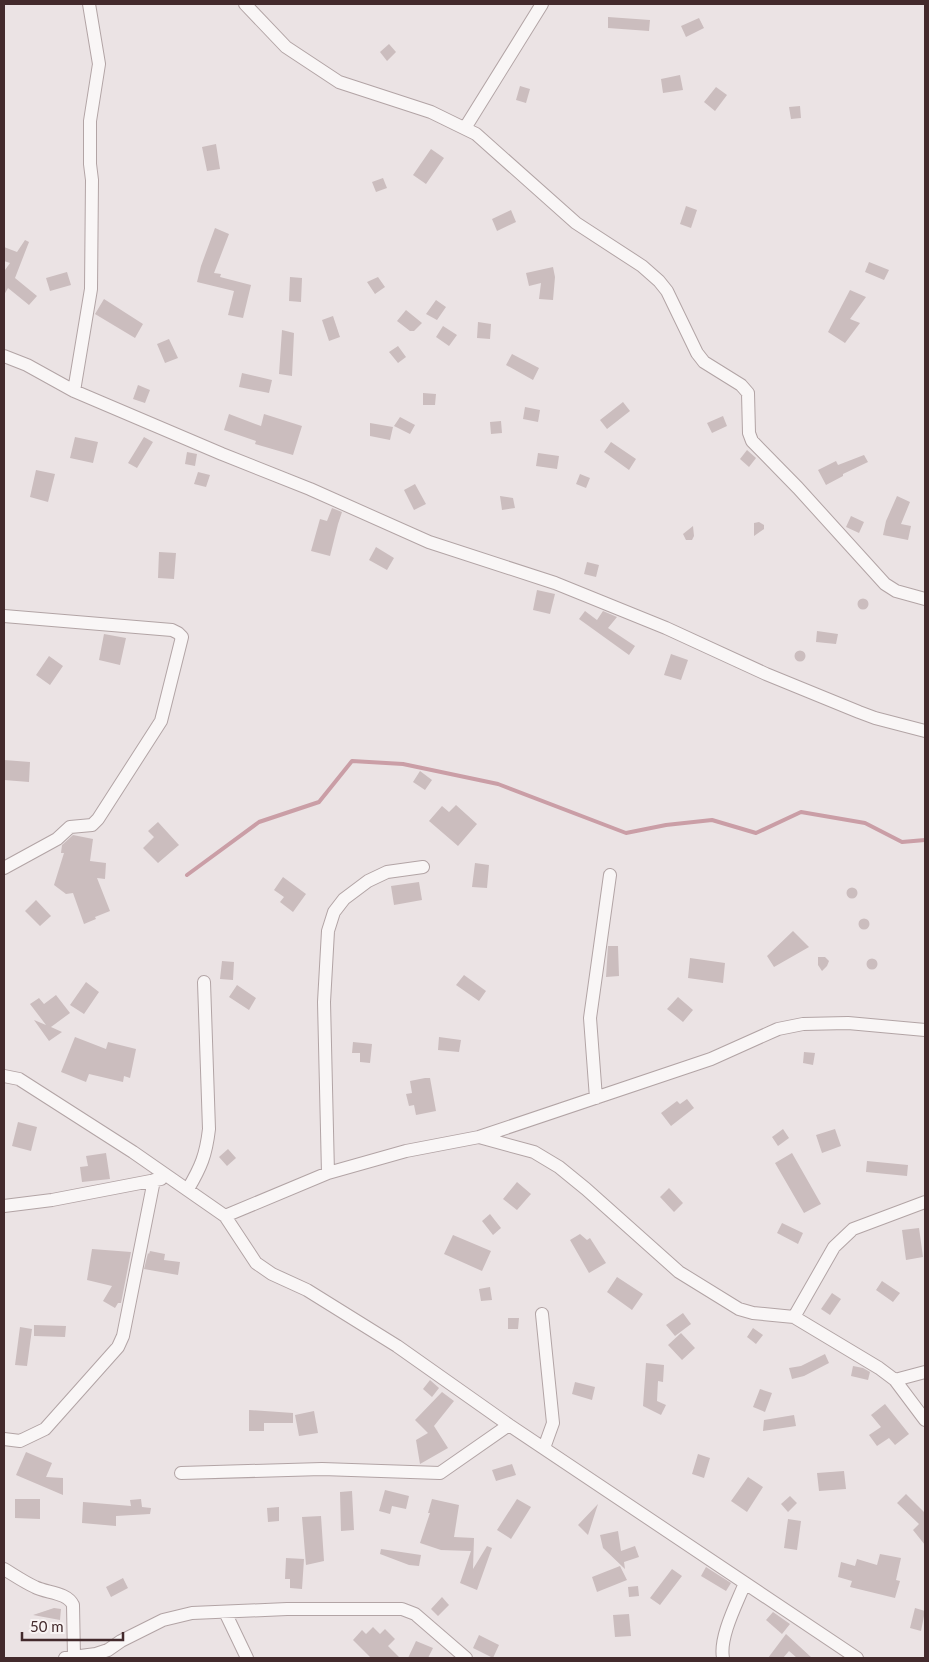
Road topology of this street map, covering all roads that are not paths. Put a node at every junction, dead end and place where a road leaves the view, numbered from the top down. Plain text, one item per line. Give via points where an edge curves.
1 (89, 4) edge
2 (245, 4) edge
3 (542, 4) edge
4 (465, 128) junction
5 (4, 356) edge
6 (74, 391) junction
7 (925, 600) edge
8 (4, 616) edge
9 (925, 732) edge
10 (423, 867) dead end
11 (4, 868) edge
12 (610, 875) dead end
13 (204, 982) dead end
14 (925, 1030) edge
15 (4, 1076) edge
16 (596, 1098) junction
17 (479, 1137) junction
18 (328, 1173) junction
19 (171, 1177) junction
20 (154, 1180) junction
21 (188, 1190) junction
22 (925, 1202) edge
23 (4, 1206) edge
24 (225, 1216) junction
25 (542, 1314) dead end
26 (794, 1318) junction
27 (925, 1372) edge
28 (895, 1380) junction
29 (925, 1420) edge
30 (509, 1425) junction
31 (4, 1439) edge
32 (544, 1448) junction
33 (181, 1473) dead end
34 (4, 1569) edge
35 (745, 1583) junction
36 (225, 1612) junction
37 (69, 1658) edge
38 (247, 1658) edge
39 (466, 1658) edge
40 (723, 1658) edge
41 (857, 1658) edge

1 - 6 street via 99,64 90,121 91,289
2 - 4 street via 286,47 339,82 431,112
3 - 4 street
4 - 7 street via 476,134 576,223 642,266 659,281 704,362 741,385 748,394 752,441 885,584
5 - 6 street
6 - 9 street via 429,542 555,583 859,712
8 - 11 street via 172,630 182,637 161,720 98,819 92,825 70,828 57,839
10 - 18 street via 387,872 368,881 334,912 328,931 324,1002
12 - 16 street via 590,1018
13 - 21 street via 209,1130 202,1165
14 - 16 street via 848,1023 794,1025 712,1059
15 - 19 street via 19,1079
16 - 17 street
17 - 18 street via 406,1151
17 - 26 street via 534,1152 559,1167 679,1272 739,1309
18 - 24 street
19 - 20 street
19 - 21 street
20 - 23 street
20 - 31 street via 123,1336 118,1347 45,1429 20,1441
21 - 24 street
22 - 26 street via 853,1229 834,1247
24 - 30 street via 256,1263 307,1290 396,1346
25 - 32 street via 553,1423
26 - 28 street
27 - 28 street
28 - 29 street
30 - 32 street
30 - 33 street via 440,1473 322,1469
32 - 35 street
34 - 37 street via 34,1587 72,1602
35 - 40 street via 724,1638
35 - 41 street
36 - 37 street via 192,1613 163,1620 108,1650
36 - 38 street
36 - 39 street via 402,1609 415,1614

